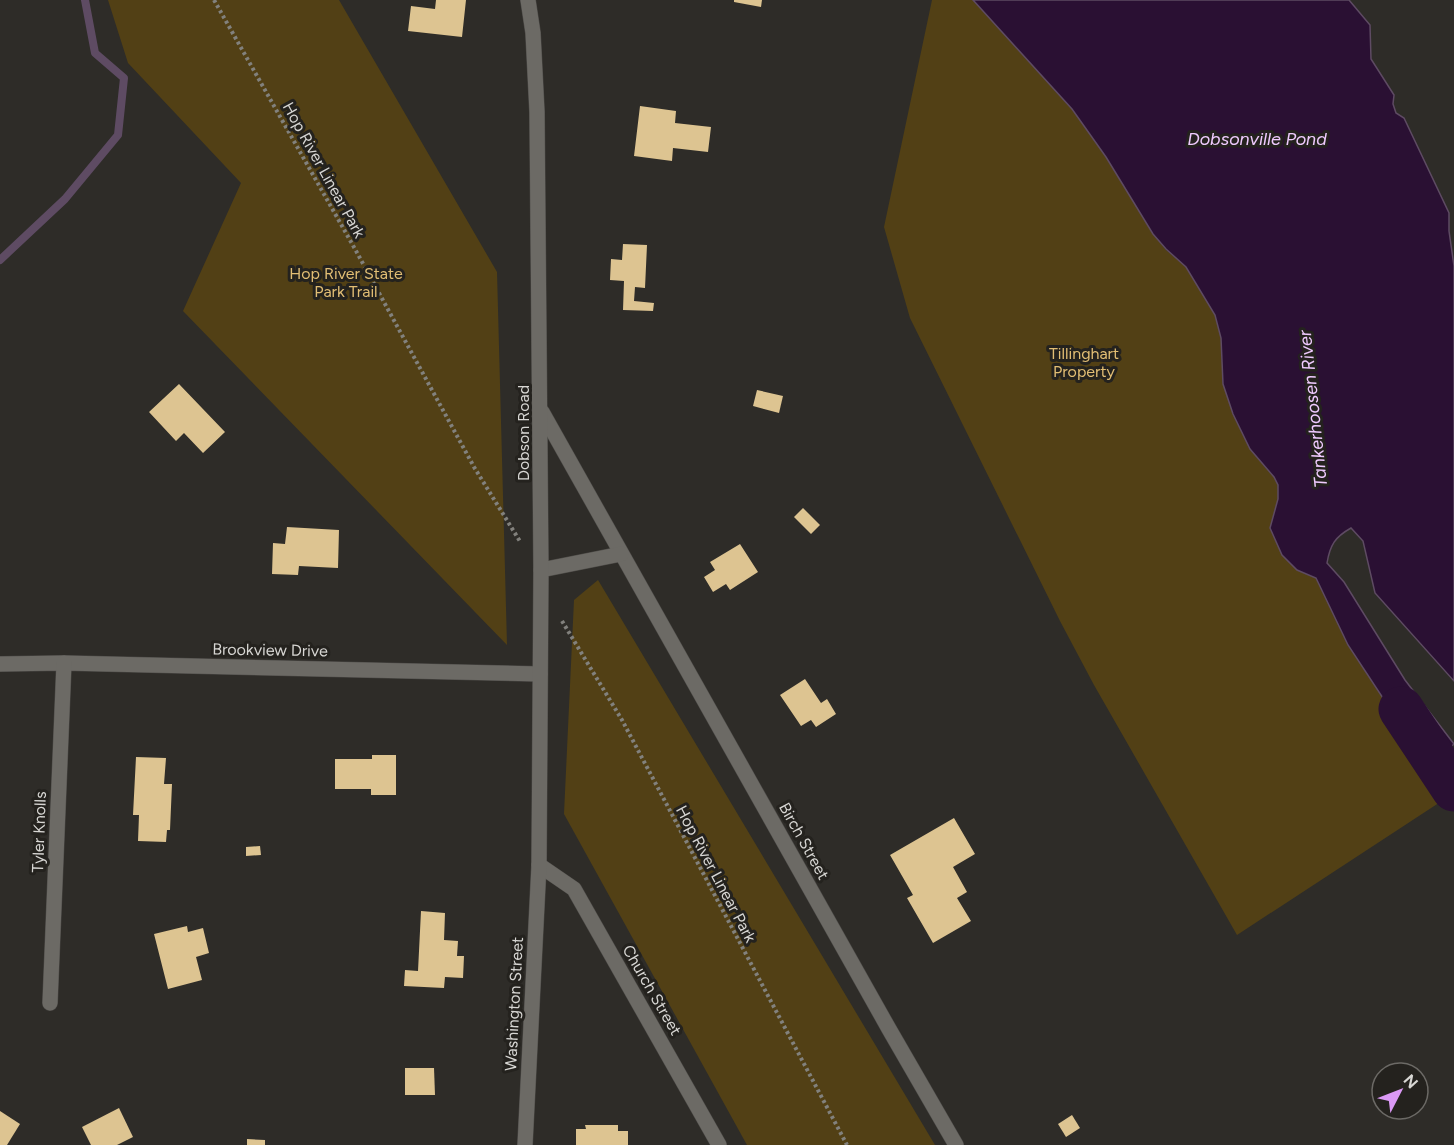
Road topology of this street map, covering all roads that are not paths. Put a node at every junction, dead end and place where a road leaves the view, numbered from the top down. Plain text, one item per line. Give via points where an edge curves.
1 (528, 0) edge
2 (541, 409) junction
3 (621, 554) junction
4 (541, 570) junction
5 (64, 663) junction
6 (0, 664) edge
7 (540, 674) junction
8 (539, 866) junction
9 (50, 1003) dead end
10 (525, 1145) edge
11 (719, 1145) edge
12 (956, 1145) edge

1 - 2 street, Dobson Road via 537,112
2 - 3 street, Birch Street
2 - 4 street, Dobson Road
3 - 4 street
3 - 12 street, Birch Street
4 - 7 street, Dobson Road
5 - 6 street, Brookview Drive
5 - 7 street, Brookview Drive
5 - 9 street, Tyler Knolls
7 - 8 street, Dobson Road
8 - 10 street, Washington Street
8 - 11 street, Church Street via 574,889

